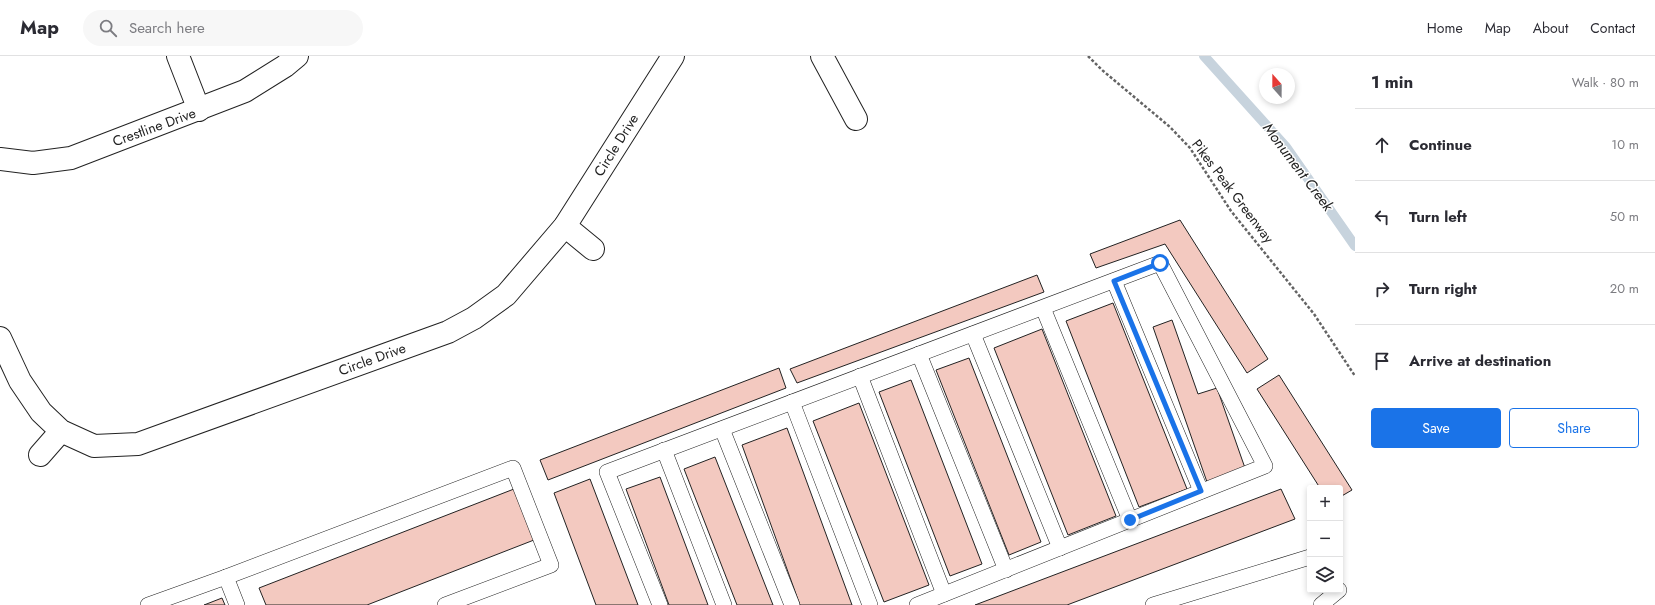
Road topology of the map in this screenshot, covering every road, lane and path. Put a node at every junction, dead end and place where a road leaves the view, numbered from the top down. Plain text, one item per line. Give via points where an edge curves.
1 (178, 56) edge
2 (297, 56) edge
3 (673, 56) edge
4 (822, 56) edge
5 (1088, 56) edge
6 (200, 110) junction
7 (856, 119) dead end
8 (0, 159) edge
9 (565, 226) junction
10 (593, 249) dead end
11 (1114, 281) junction
12 (1043, 308) junction
13 (973, 334) junction
14 (0, 338) edge
15 (919, 354) junction
16 (860, 376) junction
17 (1355, 376) edge
18 (792, 402) junction
19 (722, 429) junction
20 (61, 431) junction
21 (664, 450) junction
22 (40, 456) dead end
23 (1201, 491) junction
24 (1130, 520) junction
25 (1060, 548) junction
26 (1307, 558) edge
27 (1006, 570) junction
28 (226, 577) junction
29 (1335, 593) edge
30 (944, 594) junction
31 (148, 605) edge
32 (237, 605) edge
33 (444, 605) edge
34 (660, 605) edge
35 (724, 605) edge
36 (792, 605) edge
37 (870, 605) edge
38 (917, 605) edge
39 (1153, 605) edge
40 (1321, 605) edge

1 - 6 street
2 - 6 street, Crestline Drive via 245,91
3 - 9 street, Circle Drive
4 - 7 street
5 - 17 path, Pikes Peak Greenway via 1170,127 1190,148 1231,211 1314,314
6 - 8 street, Crestline Drive via 71,158 33,163
9 - 10 street
9 - 20 street, Circle Drive via 506,295 474,318 448,332 138,444 94,446
11 - 12 lane
11 - 23 lane
11 - 23 lane via 1160,263 1265,466
12 - 13 lane
12 - 24 lane
13 - 15 lane
13 - 25 lane
14 - 20 street, Circle Drive via 20,381 41,412
15 - 16 lane
15 - 27 lane
16 - 18 lane
16 - 30 lane
18 - 19 lane
18 - 37 lane
19 - 21 lane
19 - 36 lane
20 - 22 street
21 - 34 lane via 607,472
21 - 35 lane
23 - 24 lane
24 - 25 lane
25 - 27 lane
26 - 39 lane
27 - 30 lane
28 - 31 lane
28 - 32 lane
28 - 33 lane via 513,468 551,565
29 - 40 lane
30 - 38 lane

